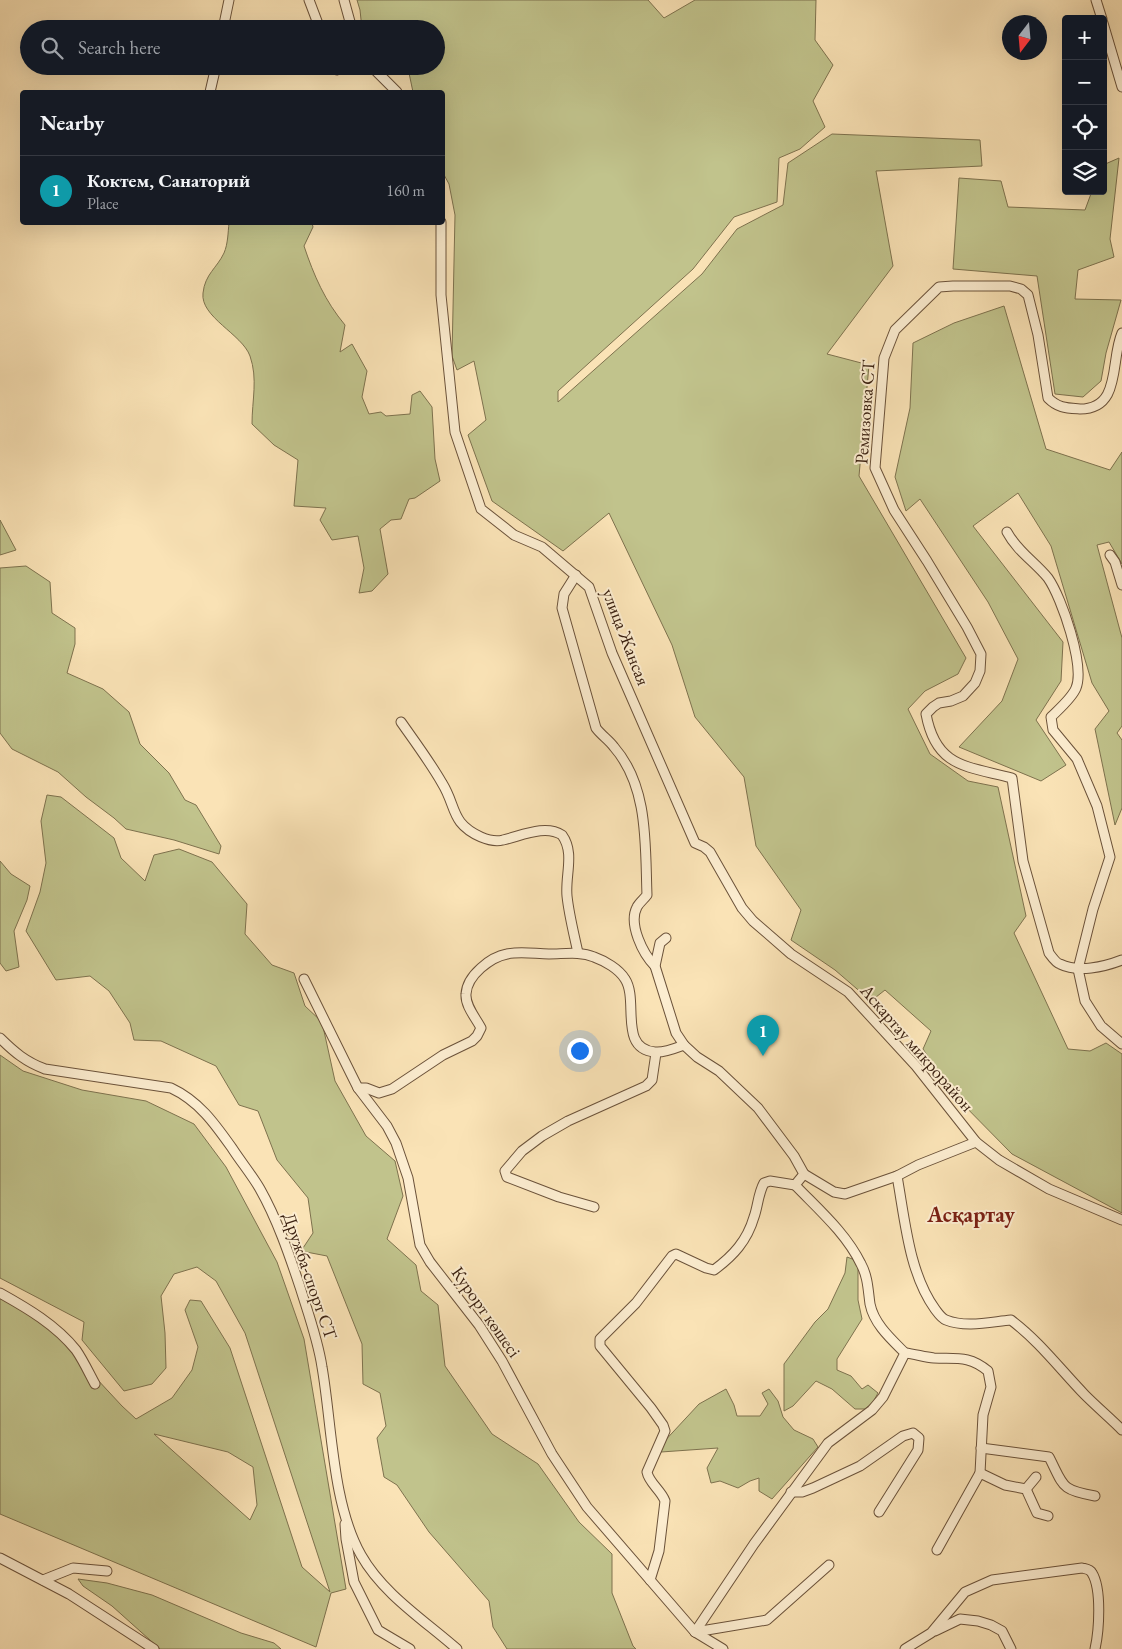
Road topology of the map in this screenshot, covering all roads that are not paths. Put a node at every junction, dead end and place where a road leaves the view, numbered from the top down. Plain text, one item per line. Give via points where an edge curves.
1 (229, 0) edge
2 (309, 0) edge
3 (344, 0) edge
4 (1096, 0) edge
5 (1101, 15) edge
6 (225, 20) edge
7 (317, 20) edge
8 (350, 20) edge
9 (1107, 36) edge
10 (214, 75) edge
11 (380, 75) edge
12 (1122, 87) edge
13 (210, 90) edge
14 (396, 90) edge
15 (441, 225) edge
16 (1122, 333) edge
17 (1007, 532) dead end
18 (1110, 555) dead end
19 (576, 575) junction
20 (1122, 585) edge
21 (401, 722) dead end
22 (696, 842) joint
23 (666, 938) dead end
24 (578, 953) junction
25 (1122, 960) edge
26 (655, 966) junction
27 (1078, 969) junction
28 (304, 979) dead end
29 (0, 1038) edge
30 (1122, 1044) edge
31 (684, 1045) junction
32 (656, 1053) junction
33 (358, 1088) junction
34 (976, 1142) junction
35 (804, 1174) junction
36 (897, 1176) junction
37 (795, 1185) junction
38 (594, 1207) dead end
39 (1122, 1220) edge
40 (0, 1293) edge
41 (906, 1353) junction
42 (95, 1384) dead end
43 (1122, 1430) edge
44 (981, 1448) junction
45 (980, 1473) junction
46 (1036, 1477) dead end
47 (1026, 1489) junction
48 (791, 1492) junction
49 (1095, 1496) dead end
50 (879, 1512) dead end
51 (344, 1516) junction
52 (1048, 1516) dead end
53 (937, 1550) dead end
54 (0, 1558) edge
55 (829, 1565) dead end
56 (106, 1571) dead end
57 (43, 1580) junction
58 (650, 1580) junction
59 (695, 1632) junction
60 (931, 1633) junction
61 (154, 1649) edge
62 (410, 1649) edge
63 (458, 1649) edge
64 (723, 1649) edge
65 (905, 1649) edge
66 (1011, 1649) edge
67 (1095, 1649) edge

1 - 6 street
2 - 7 street
3 - 8 street
4 - 5 street
9 - 12 street
10 - 13 street
11 - 14 street
15 - 19 street, улица Жансая via 441,295 455,432 481,509 514,535 542,547
16 - 27 street, Ремизовка СТ via 1115,360 1116,376 1106,398 1084,409 1062,408 1048,398 1028,295 1010,286 939,287 895,330 884,358 875,468 894,510 981,654 975,683 963,696 939,703 926,714 929,732 935,744 954,762 1012,778 1023,861 1049,953 1058,964
17 - 27 street via 1014,544 1048,579 1069,627 1080,674 1076,689 1051,717 1053,730 1077,759 1097,806 1110,857
18 - 20 street
19 - 22 street, улица Жансая via 589,587 612,652
19 - 26 street via 564,594 562,608 596,728 614,746 632,774 640,802 647,895 637,905 636,930 642,949
21 - 24 street via 443,783 455,815 465,827 497,842 546,830 562,835 568,846 567,896
22 - 34 street, Аскартау микрорайон via 710,852 753,921 791,954 848,992 916,1066
23 - 26 street via 660,943
24 - 32 street via 606,963 625,979 630,993 634,1040 639,1046
24 - 33 street via 506,954 487,963 470,982 466,993 467,1003 481,1028 477,1036 392,1089 379,1092
25 - 27 street
26 - 31 street via 676,1033
27 - 30 street via 1085,1002 1101,1026
28 - 33 street, Курорт көшесі
29 - 51 street, Дружба-спорт СТ via 22,1058 44,1069 171,1088 200,1106 220,1130 260,1188 281,1234 311,1320 322,1364
31 - 32 street
31 - 35 street via 719,1071 758,1108
32 - 38 street via 652,1080 646,1086 542,1136 522,1151 505,1171 507,1177 525,1185
33 - 58 street, Курорт көшесі via 387,1126 403,1158 420,1245 430,1262 479,1325 552,1454 587,1506
34 - 36 street
34 - 39 street, Аскартау микрорайон via 999,1160 1049,1189
35 - 36 street via 834,1192 845,1194
35 - 37 street
36 - 43 street via 916,1270 922,1289 941,1317 972,1324 1011,1320 1053,1358
37 - 41 street via 852,1248 867,1276 871,1306 881,1328
37 - 58 street via 770,1180 764,1183 745,1239 731,1257 714,1270 676,1254 672,1256 636,1303 600,1340 600,1346 651,1408 665,1431 647,1472 665,1501 659,1551
40 - 42 street via 58,1332 76,1351
41 - 44 street via 933,1358 959,1357 972,1360 988,1371 991,1387 983,1415
41 - 48 street via 883,1397 872,1410 828,1443
44 - 45 street
44 - 49 street via 1049,1457 1064,1487
45 - 47 street via 1005,1485
45 - 53 street
46 - 47 street
47 - 52 street via 1037,1513
48 - 50 street via 813,1488 860,1466 902,1436 913,1434 919,1438 918,1450
48 - 59 street
51 - 62 street via 354,1582 378,1630
51 - 63 street, Дружба-спорт СТ via 360,1554 381,1584
54 - 57 street
55 - 59 street via 766,1620
56 - 57 street via 73,1568
57 - 61 street
58 - 59 street, Курорт көшесі
59 - 64 street, Курорт көшесі
60 - 65 street
60 - 66 street via 960,1619 978,1621 1002,1632
60 - 67 street via 965,1592 992,1580 1082,1568 1089,1569 1096,1585

